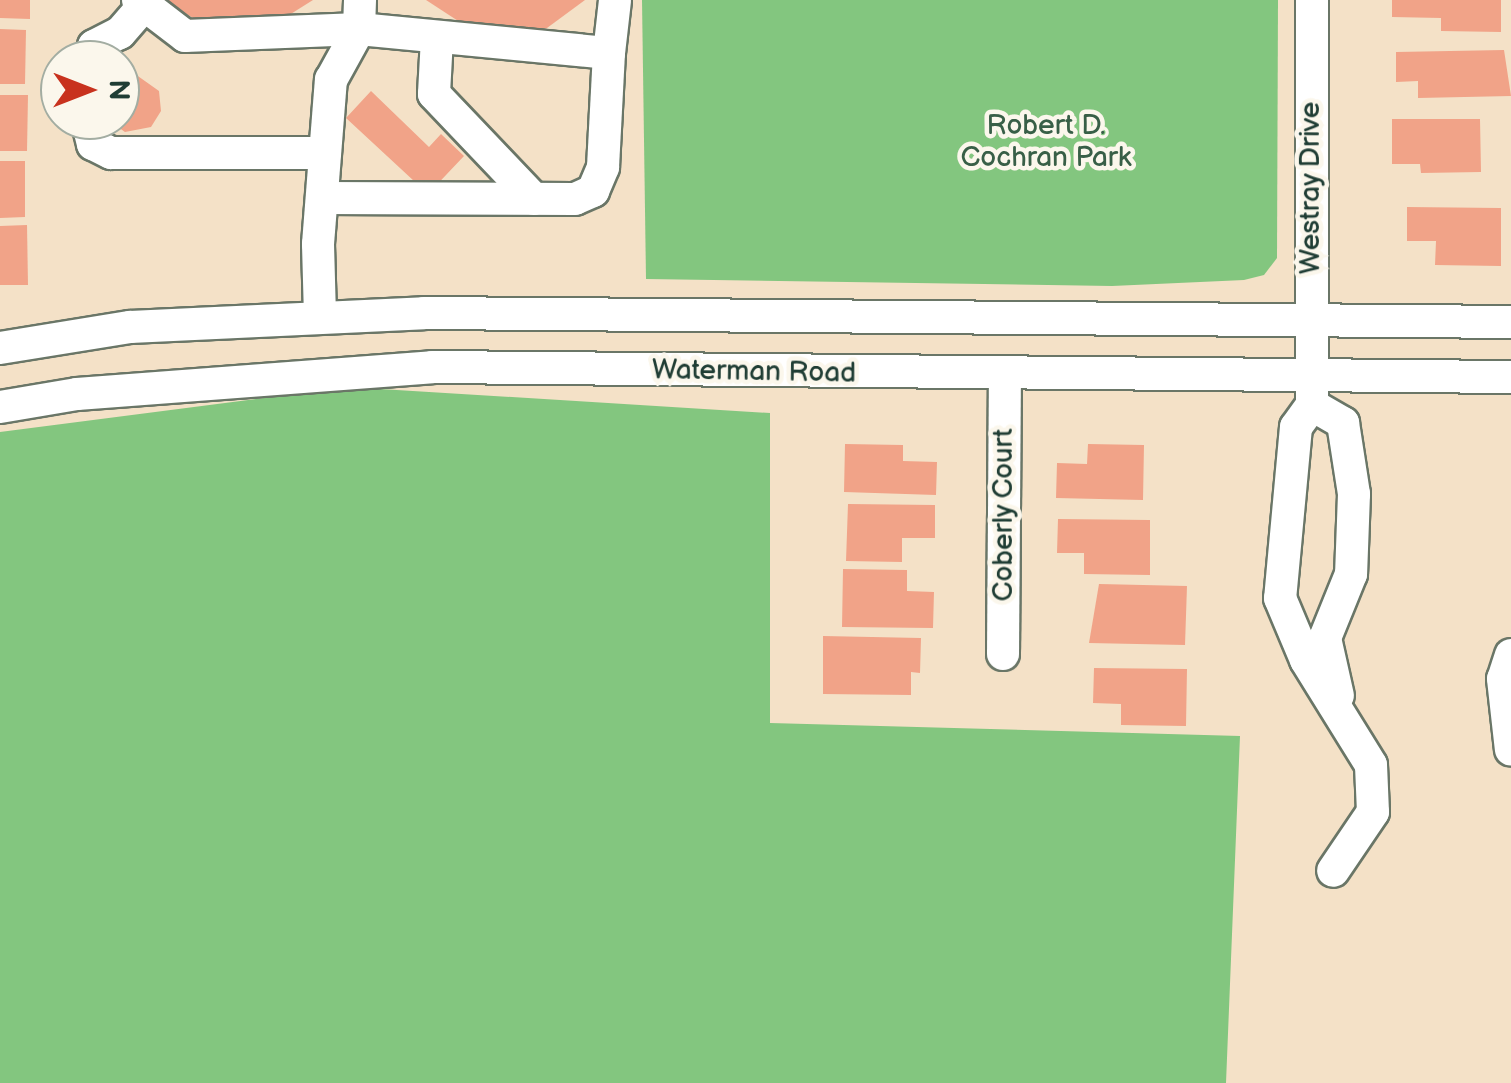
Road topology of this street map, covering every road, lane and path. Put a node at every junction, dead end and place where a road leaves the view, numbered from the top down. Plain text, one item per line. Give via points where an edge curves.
1 (615, 0) edge
2 (1312, 0) edge
3 (140, 3) edge
4 (360, 15) edge
5 (437, 38) junction
6 (105, 40) edge
7 (609, 53) junction
8 (92, 140) edge
9 (325, 153) junction
10 (322, 198) junction
11 (534, 199) junction
12 (320, 316) junction
13 (1511, 322) edge
14 (1312, 324) junction
15 (0, 348) edge
16 (1005, 375) junction
17 (1511, 377) edge
18 (1311, 390) junction
19 (0, 407) edge
20 (1003, 654) dead end
21 (1511, 654) edge
22 (1340, 706) junction
23 (1511, 750) edge
24 (1333, 871) dead end

1 - 7 street
2 - 14 street, Westray Drive
3 - 4 street via 185,36
3 - 6 street via 120,32
4 - 5 street
4 - 9 street via 331,80
5 - 7 street
5 - 11 street via 434,94
7 - 11 street via 603,167 593,190 575,199
8 - 9 street via 111,153
9 - 10 street
10 - 11 street
10 - 12 street
12 - 14 street, Waterman Road
12 - 15 street, Waterman Road via 130,326
13 - 14 street, Waterman Road
14 - 18 street, Westray Drive
16 - 18 street, Waterman Road
16 - 19 street, Waterman Road via 432,367 77,394
16 - 20 street, Coberly Court
17 - 18 street, Waterman Road
18 - 22 street via 1343,423 1354,494 1351,574 1326,638
18 - 22 street, Westray Drive via 1296,428 1280,598 1306,660
21 - 23 street via 1503,679
22 - 24 street via 1371,765 1374,812

